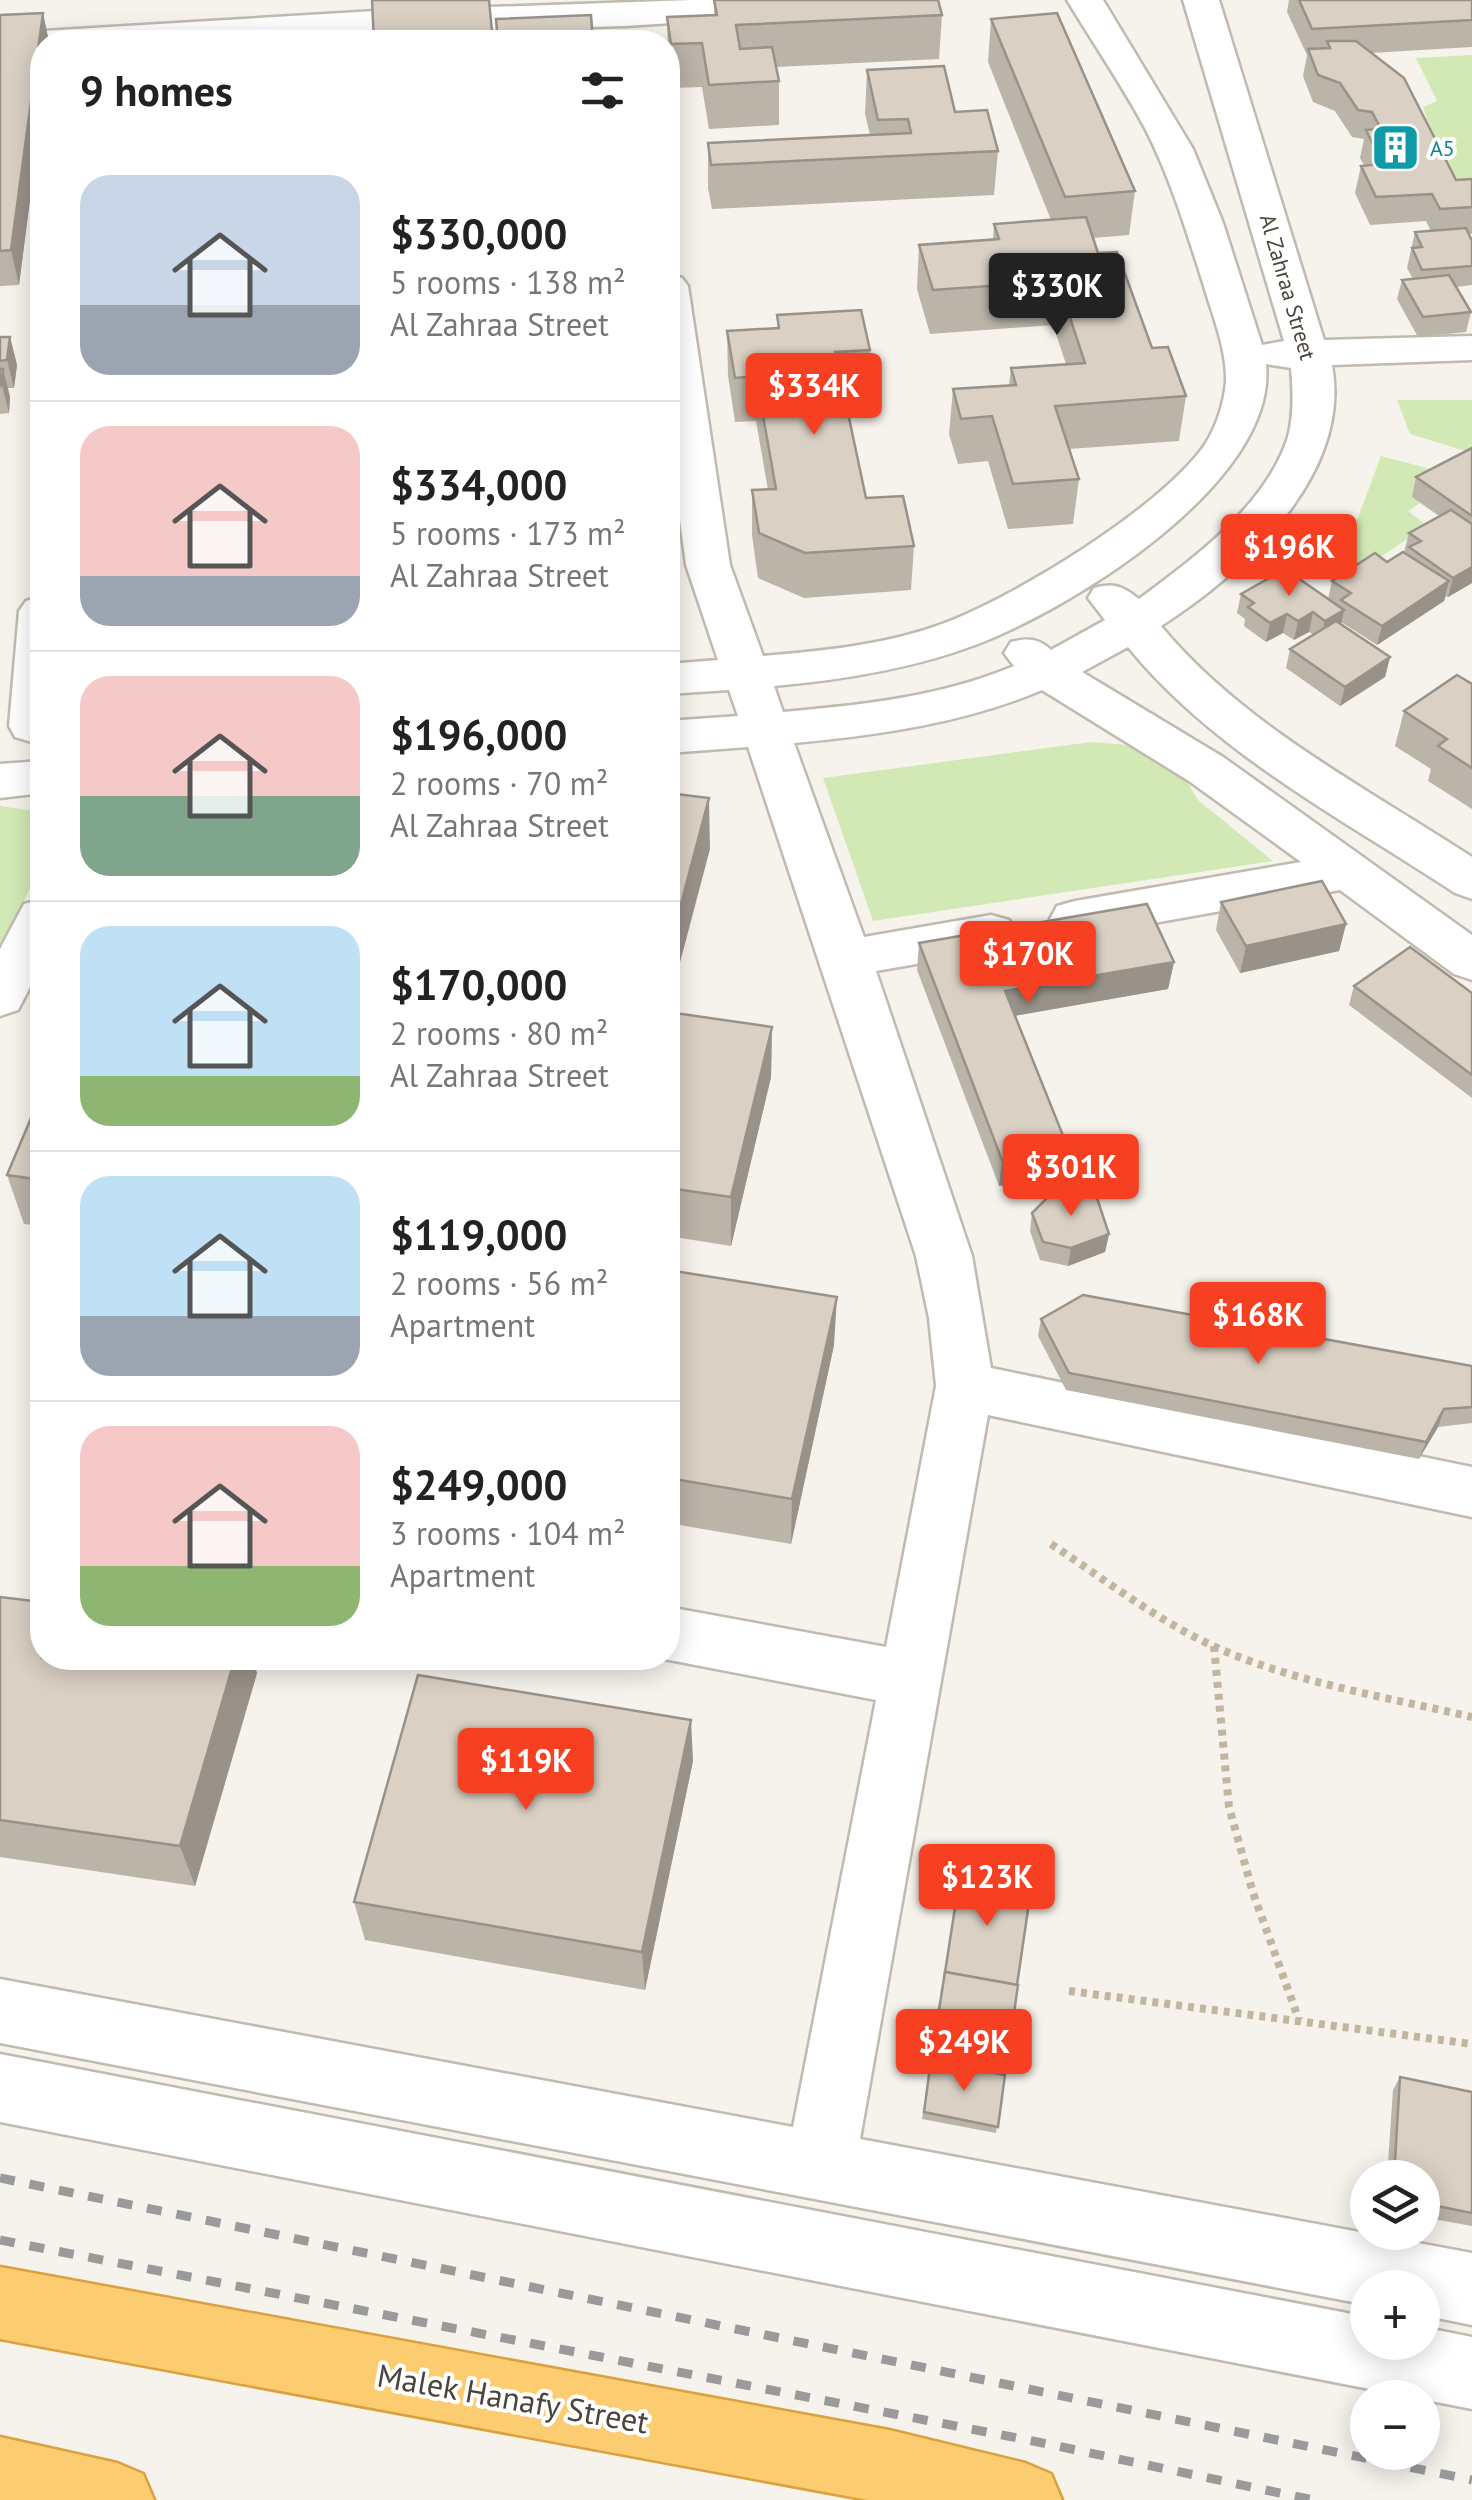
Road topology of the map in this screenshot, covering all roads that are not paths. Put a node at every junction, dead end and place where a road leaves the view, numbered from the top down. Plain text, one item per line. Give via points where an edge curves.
1 (344, 0) edge
2 (860, 0) edge
3 (1085, 0) edge
4 (1201, 0) edge
5 (375, 11) edge
6 (626, 19) edge
7 (117, 30) edge
8 (132, 30) edge
9 (1244, 144) junction
10 (1174, 148) junction
11 (1472, 348) edge
12 (1308, 353) junction
13 (1246, 355) junction
14 (680, 370) edge
15 (1081, 571) junction
16 (992, 620) junction
17 (1136, 622) junction
18 (747, 673) junction
19 (1049, 673) junction
20 (680, 677) edge
21 (30, 692) edge
22 (25, 726) edge
23 (766, 729) junction
24 (680, 737) edge
25 (30, 778) edge
26 (0, 781) edge
27 (1345, 872) junction
28 (1472, 881) edge
29 (30, 940) edge
30 (846, 958) junction
31 (1472, 961) edge
32 (0, 998) edge
33 (965, 1386) junction
34 (1472, 1492) edge
35 (680, 1636) edge
36 (912, 1679) junction
37 (0, 2011) edge
38 (0, 2088) edge
39 (820, 2168) junction
40 (1472, 2289) edge
41 (0, 2303) edge
42 (1472, 2373) edge
43 (0, 2474) edge
44 (117, 2500) edge
45 (1024, 2500) edge

1 - 7 street
2 - 6 street
3 - 10 street
4 - 9 street, Al Zahraa Street
5 - 6 street
5 - 8 street
9 - 10 street
9 - 12 street, Al Zahraa Street
10 - 13 street
11 - 12 street
12 - 13 street
12 - 17 street, Al Zahraa Street via 1315,408 1306,448 1281,490 1220,560
13 - 15 street via 1246,393 1215,464
14 - 18 street via 708,566
15 - 16 street
15 - 17 street
16 - 18 street via 902,649
16 - 19 street
17 - 19 street, Al Zahraa Street
17 - 28 street via 1182,677 1228,714
18 - 20 street
18 - 23 street
19 - 23 street, Al Zahraa Street via 956,703
19 - 27 street via 1206,769
21 - 22 street
23 - 24 street, Al Zahraa Street
23 - 30 street
25 - 26 street
27 - 30 street
27 - 31 street
29 - 32 street
30 - 33 street via 944,1256
33 - 34 street
33 - 36 street
35 - 36 street
36 - 39 street
37 - 39 street
38 - 42 street
39 - 40 street
41 - 45 highway, Malek Hanafy Street via 889,2467
43 - 44 highway

